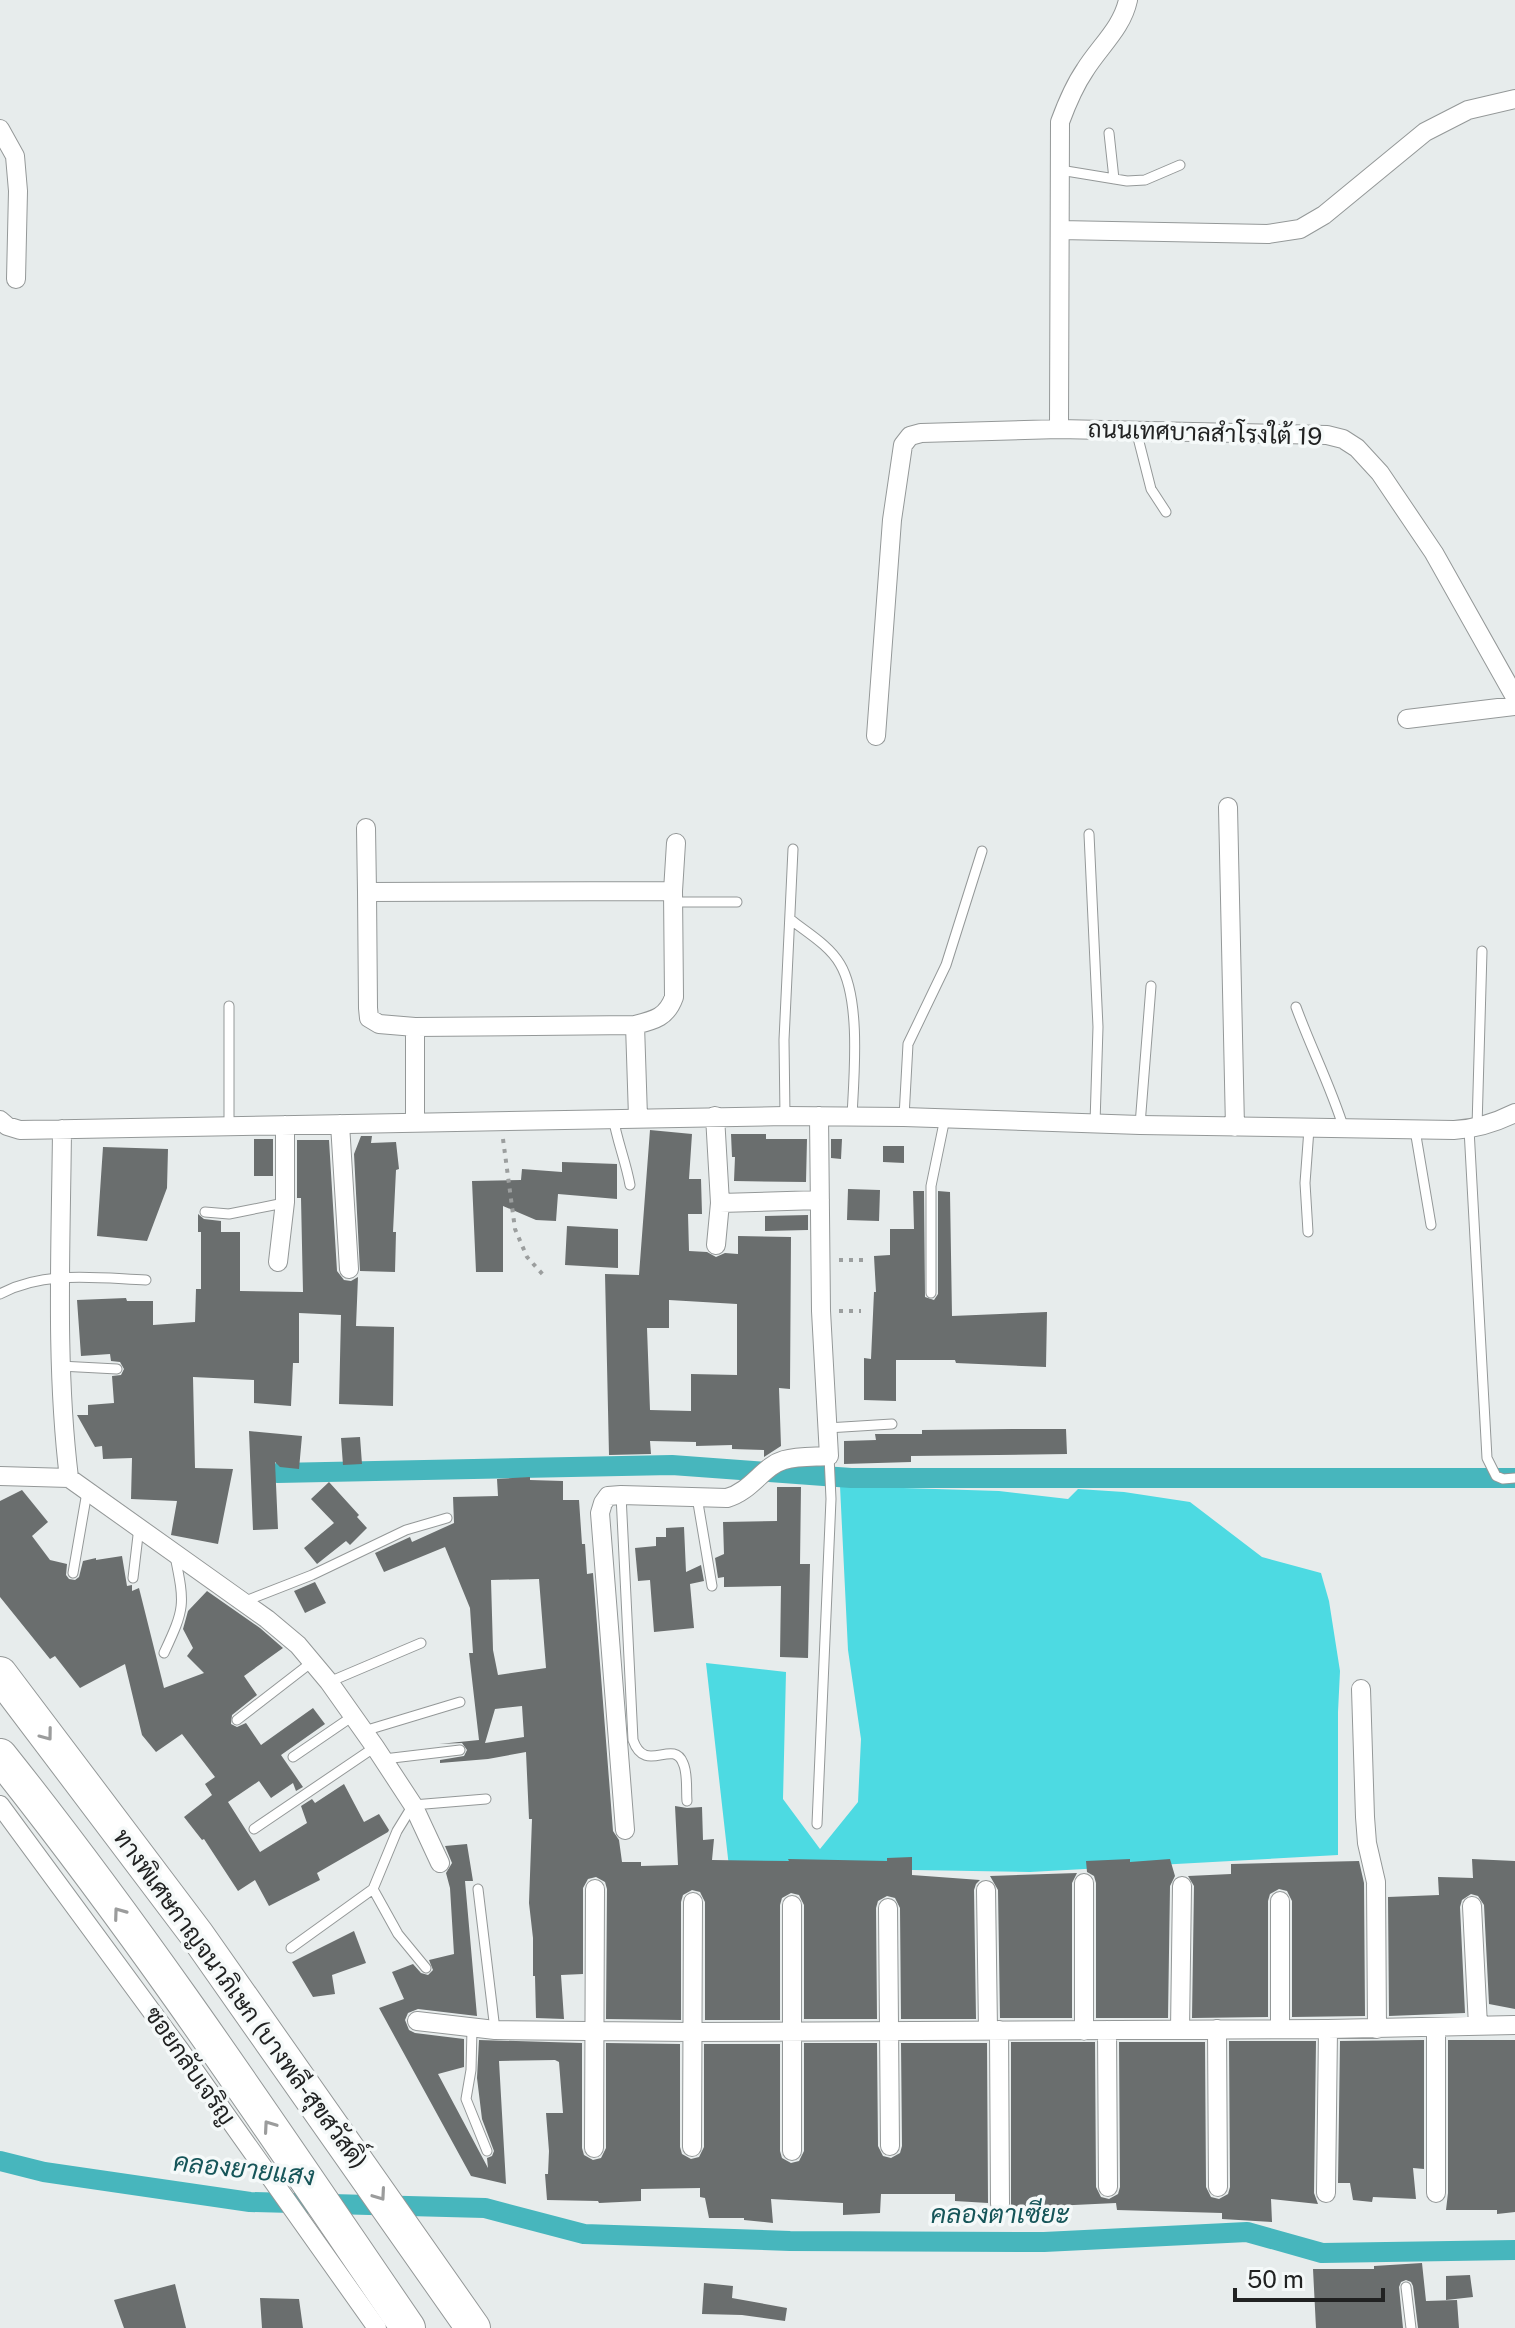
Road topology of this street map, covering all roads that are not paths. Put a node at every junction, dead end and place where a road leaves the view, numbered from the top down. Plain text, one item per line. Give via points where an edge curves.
1 (1128, 0) edge
2 (1515, 99) edge
3 (0, 129) edge
4 (1109, 133) dead end
5 (1180, 165) dead end
6 (1060, 170) junction
7 (1114, 179) junction
8 (1060, 230) junction
9 (16, 279) dead end
10 (1059, 429) junction
11 (1136, 430) junction
12 (1166, 512) dead end
13 (1509, 674) edge
14 (1515, 697) edge
15 (1515, 706) edge
16 (1407, 719) dead end
17 (876, 736) dead end
18 (1228, 807) dead end
19 (366, 828) dead end
20 (1089, 834) dead end
21 (676, 843) dead end
22 (793, 849) dead end
23 (982, 851) dead end
24 (367, 892) junction
25 (673, 896) junction
26 (737, 902) dead end
27 (790, 919) junction
28 (1482, 951) dead end
29 (1151, 986) dead end
30 (229, 1006) dead end
31 (1296, 1007) dead end
32 (635, 1025) junction
33 (415, 1027) junction
34 (1515, 1113) edge
35 (715, 1116) junction
36 (785, 1116) junction
37 (819, 1116) junction
38 (852, 1116) junction
39 (613, 1117) junction
40 (638, 1117) junction
41 (904, 1117) junction
42 (945, 1118) junction
43 (0, 1120) edge
44 (415, 1122) junction
45 (1095, 1123) junction
46 (340, 1124) junction
47 (285, 1125) junction
48 (1140, 1125) junction
49 (229, 1126) junction
50 (1235, 1127) junction
51 (1473, 1128) junction
52 (62, 1129) junction
53 (1309, 1129) junction
54 (1344, 1129) junction
55 (1415, 1130) junction
56 (630, 1185) dead end
57 (820, 1200) junction
58 (285, 1202) junction
59 (720, 1203) junction
60 (205, 1212) dead end
61 (1431, 1225) dead end
62 (1308, 1232) dead end
63 (716, 1245) dead end
64 (278, 1262) dead end
65 (349, 1269) dead end
66 (61, 1277) junction
67 (146, 1280) dead end
68 (931, 1293) dead end
69 (0, 1294) edge
70 (60, 1366) junction
71 (117, 1369) dead end
72 (892, 1424) dead end
73 (827, 1428) junction
74 (829, 1456) junction
75 (0, 1476) edge
76 (69, 1478) junction
77 (1515, 1478) edge
78 (87, 1492) junction
79 (697, 1497) junction
80 (447, 1518) dead end
81 (139, 1527) junction
82 (174, 1553) junction
83 (73, 1573) dead end
84 (133, 1578) dead end
85 (712, 1586) dead end
86 (243, 1602) junction
87 (421, 1643) dead end
88 (164, 1653) dead end
89 (312, 1662) junction
90 (0, 1674) edge
91 (329, 1682) junction
92 (622, 1685) junction
93 (1361, 1689) dead end
94 (460, 1702) dead end
95 (237, 1720) dead end
96 (369, 1738) junction
97 (460, 1750) dead end
98 (0, 1756) edge
99 (293, 1757) dead end
100 (486, 1799) dead end
101 (687, 1801) dead end
102 (0, 1805) edge
103 (413, 1805) junction
104 (817, 1824) dead end
105 (254, 1829) dead end
106 (625, 1830) dead end
107 (440, 1863) dead end
108 (1084, 1883) dead end
109 (1182, 1886) dead end
110 (373, 1889) junction
111 (478, 1889) dead end
112 (595, 1889) dead end
113 (986, 1890) dead end
114 (1280, 1901) dead end
115 (693, 1902) dead end
116 (792, 1905) dead end
117 (1472, 1906) dead end
118 (888, 1908) dead end
119 (291, 1948) dead end
120 (426, 1968) dead end
121 (417, 2021) dead end
122 (1515, 2025) edge
123 (1478, 2026) junction
124 (1280, 2028) junction
125 (1436, 2028) junction
126 (472, 2029) junction
127 (1217, 2029) junction
128 (1328, 2029) junction
129 (1377, 2029) junction
130 (495, 2030) junction
131 (889, 2030) junction
132 (993, 2030) junction
133 (1107, 2030) junction
134 (1180, 2030) junction
135 (594, 2031) junction
136 (791, 2031) junction
137 (1084, 2031) junction
138 (693, 2032) junction
139 (890, 2146) dead end
140 (692, 2147) dead end
141 (594, 2148) dead end
142 (487, 2151) dead end
143 (792, 2151) dead end
144 (1108, 2187) dead end
145 (1218, 2187) dead end
146 (1326, 2193) dead end
147 (1436, 2193) dead end
148 (1000, 2204) dead end
149 (1406, 2287) dead end
150 (377, 2328) edge
151 (408, 2328) edge
152 (473, 2328) edge
153 (1411, 2328) edge

1 - 6 street, ถนนเทศบาลสำโรงใต้ 19 via 1121,22 1070,94 1060,122
2 - 8 street via 1468,110 1425,132 1300,229 1268,234
3 - 9 street via 15,156
4 - 7 lane
5 - 7 lane via 1145,180
6 - 7 lane
6 - 8 street, ถนนเทศบาลสำโรงใต้ 19
8 - 10 street, ถนนเทศบาลสำโรงใต้ 19
10 - 11 street, ถนนเทศบาลสำโรงใต้ 19
10 - 17 street via 921,433 903,445 892,520
11 - 12 lane via 1151,489
11 - 13 street, ถนนเทศบาลสำโรงใต้ 19 via 1327,435 1357,448 1434,553
13 - 14 street, ถนนเทศบาลสำโรงใต้ 19
15 - 16 street
18 - 50 street
19 - 24 street
20 - 45 lane via 1098,1027
21 - 25 street
22 - 27 lane
23 - 41 lane via 946,965 908,1044
24 - 25 street
24 - 33 street via 369,1018
25 - 26 lane
25 - 32 street via 674,997 658,1019
27 - 36 lane
27 - 38 lane via 826,947 847,979 855,1058
28 - 51 lane
29 - 48 lane
30 - 49 lane
31 - 54 lane
32 - 33 street
32 - 40 street
33 - 44 street
34 - 51 street
35 - 36 street
35 - 40 street
35 - 59 street
36 - 37 street
37 - 38 street
37 - 57 street
38 - 41 street
39 - 40 street
39 - 44 street
39 - 56 lane
41 - 42 street
42 - 45 street
42 - 68 lane via 931,1186
43 - 52 street via 20,1130
44 - 46 street
45 - 48 street
46 - 47 street
46 - 65 street
47 - 49 street
47 - 58 street
48 - 50 street
49 - 52 street
50 - 53 street
51 - 55 street
51 - 77 lane via 1487,1458 1496,1476
52 - 66 street
53 - 54 street
53 - 62 lane
54 - 55 street
55 - 61 lane
57 - 59 street
57 - 73 street
58 - 60 lane via 229,1214
58 - 64 street
59 - 63 street
66 - 67 lane
66 - 69 lane via 17,1285
66 - 70 street
70 - 71 lane
70 - 76 street
72 - 73 lane
73 - 74 street
74 - 79 street via 784,1460 740,1494
74 - 104 lane
75 - 76 street
76 - 78 street
78 - 81 street
78 - 83 lane
79 - 85 lane
79 - 92 street via 621,1495 608,1496 603,1503 600,1513
80 - 86 lane via 406,1530
81 - 82 street
81 - 84 lane
82 - 86 street
82 - 88 lane via 183,1606
86 - 89 street
87 - 91 lane
89 - 91 street
89 - 95 lane
90 -> 152 highway, ทางพิเศษกาญจนาภิเษก (บางพลี-สุขสวัสดิ์) via 197,1935
91 - 96 street
92 - 101 lane via 636,1750 650,1757 678,1756 684,1763
92 - 106 street
93 - 129 street via 1367,1843 1376,1882
94 - 96 lane
96 - 97 lane
96 - 99 lane
96 - 103 street
96 - 105 lane
151 -> 98 highway, ทางพิเศษกาญจนาภิเษก (บางพลี-สุขสวัสดิ์) via 159,1968
100 - 103 lane
102 - 150 street, ซอยกลับเจริญ
103 - 107 street
103 - 110 lane
108 - 137 street
109 - 134 street
110 - 119 lane
110 - 120 lane via 398,1934
111 - 130 lane
112 - 135 street
113 - 132 street
114 - 124 street
115 - 138 street
116 - 136 street
117 - 123 street
118 - 131 street
121 - 126 street
122 - 123 street
123 - 125 street
124 - 127 street
124 - 128 street
125 - 129 street
125 - 147 street
126 - 130 street
126 - 142 lane via 466,2099
127 - 134 street
127 - 145 street
128 - 129 street
128 - 146 street
130 - 135 street
131 - 132 street
131 - 136 street
131 - 139 street
132 - 137 street
132 - 148 street
133 - 134 street
133 - 137 street
133 - 144 street
135 - 138 street
135 - 141 street
136 - 138 street
136 - 143 street
138 - 140 street
149 - 153 lane

